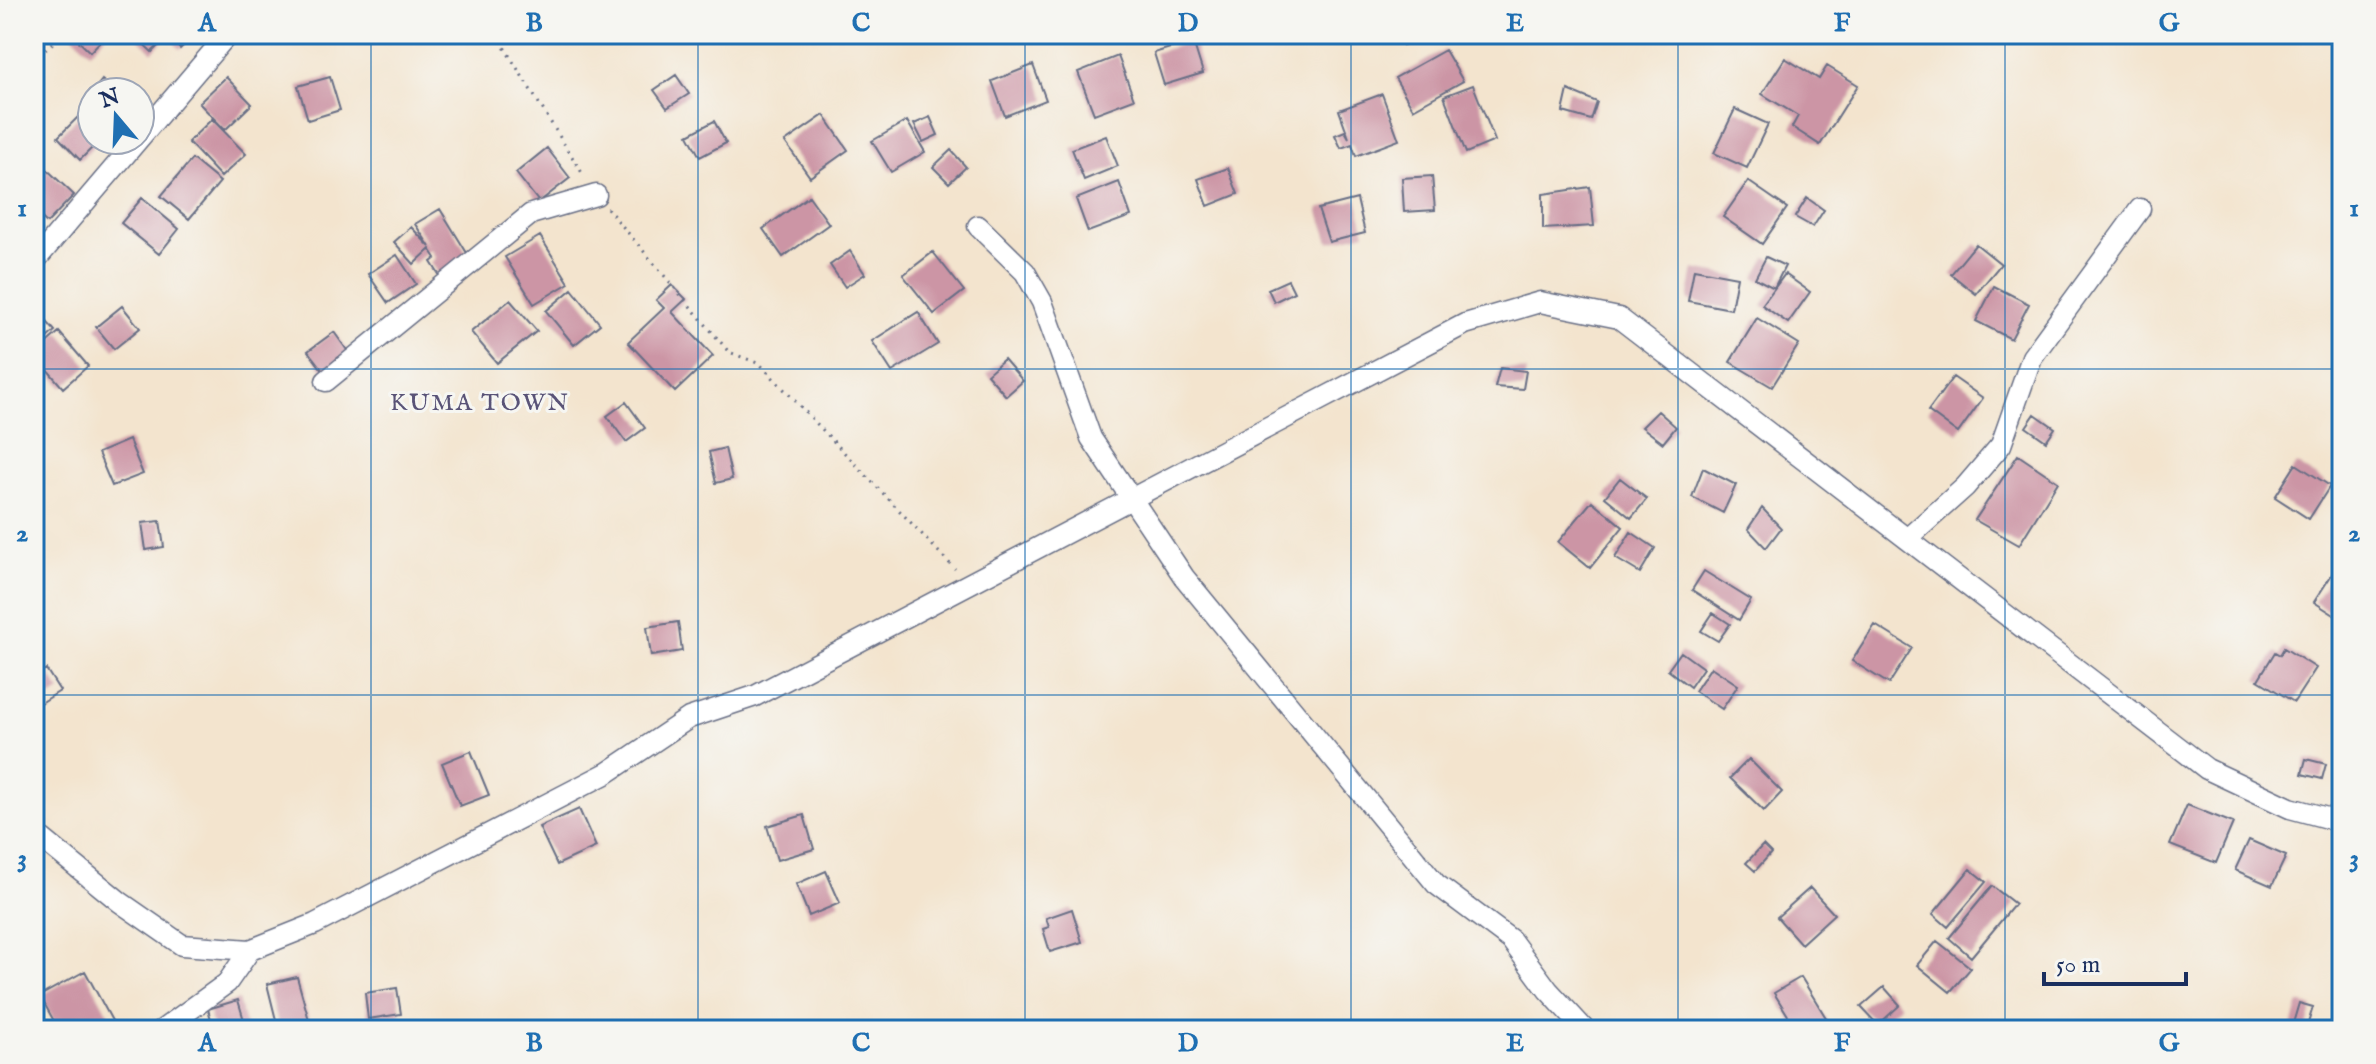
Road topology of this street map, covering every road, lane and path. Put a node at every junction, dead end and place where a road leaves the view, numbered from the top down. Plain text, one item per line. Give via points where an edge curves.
1 (62, 34) edge
2 (228, 34) edge
3 (34, 61) edge
4 (596, 195) dead end
5 (2140, 209) dead end
6 (978, 226) dead end
7 (34, 262) edge
8 (729, 352) dead end
9 (326, 381) dead end
10 (1132, 497) junction
11 (1907, 539) junction
12 (969, 583) junction
13 (2342, 822) edge
14 (34, 832) edge
15 (250, 950) junction
16 (162, 1030) edge
17 (1585, 1030) edge

1 - 3 path
2 - 7 street
4 - 9 street via 531,214
5 - 11 street via 2032,357 2001,445 1965,487
6 - 10 street via 1025,272 1042,302 1091,438
8 - 12 path via 760,364
10 - 11 street via 1465,324 1540,302 1619,318
10 - 12 street
10 - 17 street via 1184,577 1436,884 1511,940
11 - 13 street via 2207,769 2290,808
12 - 15 street via 755,696 689,718 607,773 315,924
14 - 15 street via 182,945
15 - 16 street via 227,983

